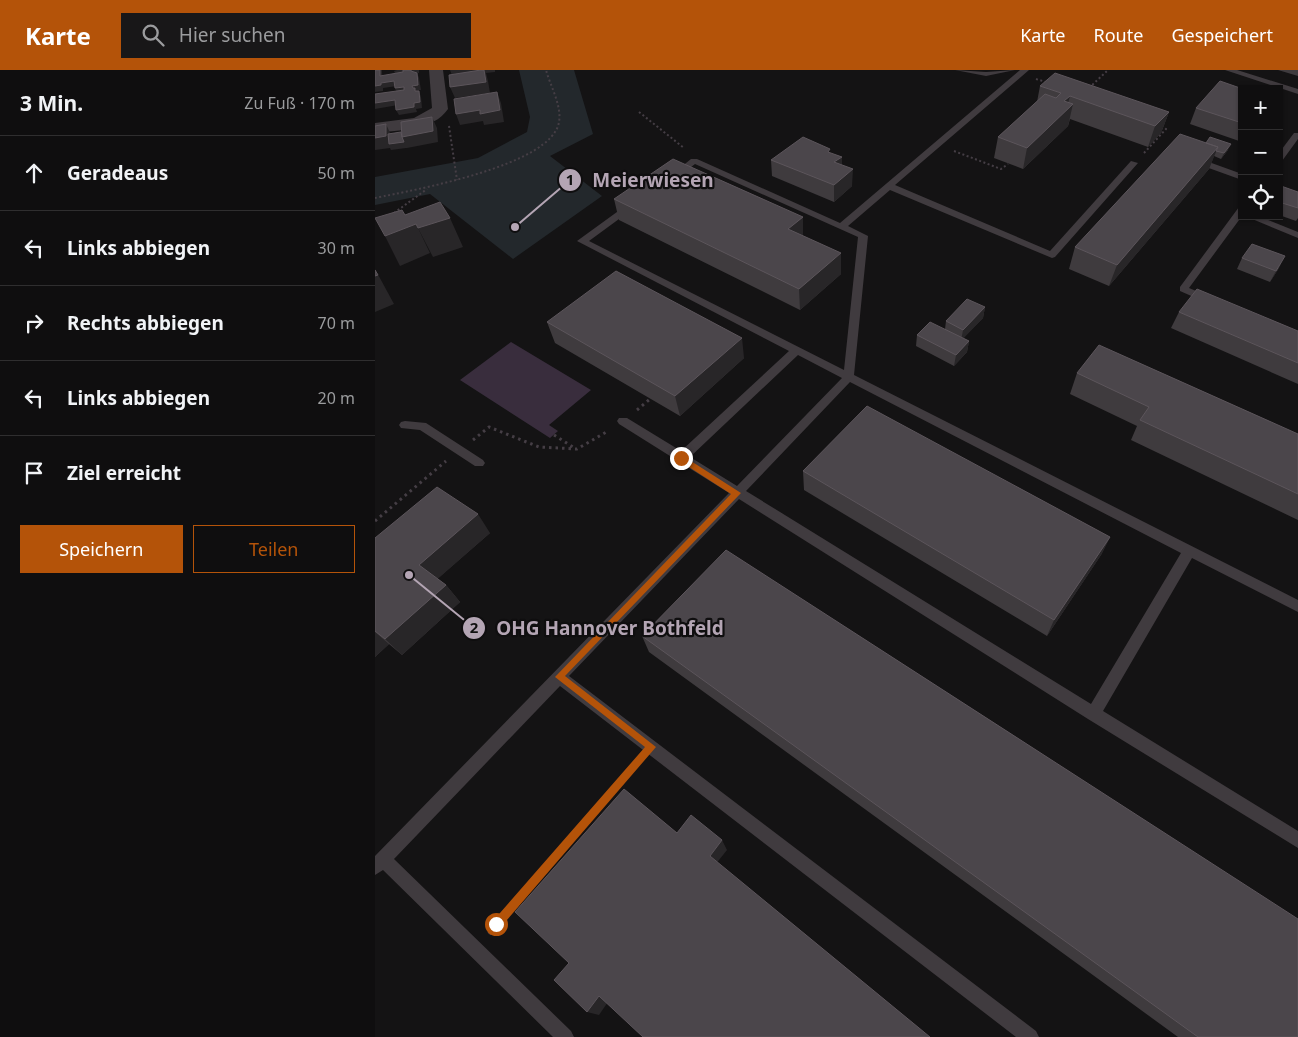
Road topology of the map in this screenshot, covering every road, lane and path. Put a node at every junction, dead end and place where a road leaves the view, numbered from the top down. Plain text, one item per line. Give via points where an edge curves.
1 (436, 70) edge
2 (545, 70) edge
3 (959, 70) edge
4 (1011, 70) edge
5 (1108, 70) edge
6 (1229, 70) edge
7 (1023, 72) edge
8 (1056, 86) edge
9 (1089, 89) edge
10 (1298, 92) edge
11 (639, 112) dead end
12 (435, 116) junction
13 (1157, 126) edge
14 (375, 128) edge
15 (1298, 135) edge
16 (937, 145) junction
17 (1283, 154) edge
18 (1189, 158) edge
19 (695, 161) junction
20 (1134, 163) joint
21 (1008, 164) edge
22 (1238, 176) edge
23 (457, 180) junction
24 (662, 184) edge
25 (889, 186) junction
26 (429, 187) junction
27 (375, 198) edge
28 (638, 201) edge
29 (389, 217) edge
30 (1238, 219) edge
31 (1260, 220) edge
32 (842, 226) junction
33 (1298, 235) edge
34 (1217, 303) edge
35 (796, 351) junction
36 (848, 378) junction
37 (650, 399) edge
38 (645, 404) dead end
39 (623, 421) joint
40 (405, 426) dead end
41 (553, 434) dead end
42 (681, 458) junction
43 (479, 463) dead end
44 (737, 493) junction
45 (1189, 550) junction
46 (1298, 606) edge
47 (559, 677) junction
48 (1093, 714) junction
49 (652, 747) junction
50 (1298, 840) edge
51 (379, 863) edge
52 (476, 950) junction
53 (565, 1037) edge
54 (1030, 1037) edge

1 - 12 street via 440,109
2 - 23 path via 559,122 554,135 543,146 520,158
3 - 4 lane via 986,74
5 - 9 path
6 - 10 lane
7 - 8 path
7 - 16 lane
11 - 19 path via 694,156
12 - 14 street
12 - 23 path via 448,118
13 - 20 path via 1165,130
15 - 17 lane
16 - 21 path via 1001,169
16 - 25 lane
18 - 22 lane
19 - 24 lane
19 - 32 lane
20 - 25 lane via 1052,256
23 - 26 path
25 - 32 lane
26 - 27 path
26 - 29 path
28 - 35 lane via 582,241
30 - 34 lane via 1183,289
31 - 33 lane
32 - 36 lane via 863,236
35 - 36 lane
35 - 42 lane
36 - 44 lane
36 - 45 lane
37 - 38 path
39 - 41 path via 577,449
39 - 42 lane
40 - 43 lane via 422,426
42 - 44 lane
44 - 47 lane
44 - 48 lane
45 - 46 lane
45 - 48 lane
47 - 49 lane
47 - 51 lane
48 - 50 lane
49 - 52 path
49 - 54 lane
51 - 52 lane
52 - 53 lane

